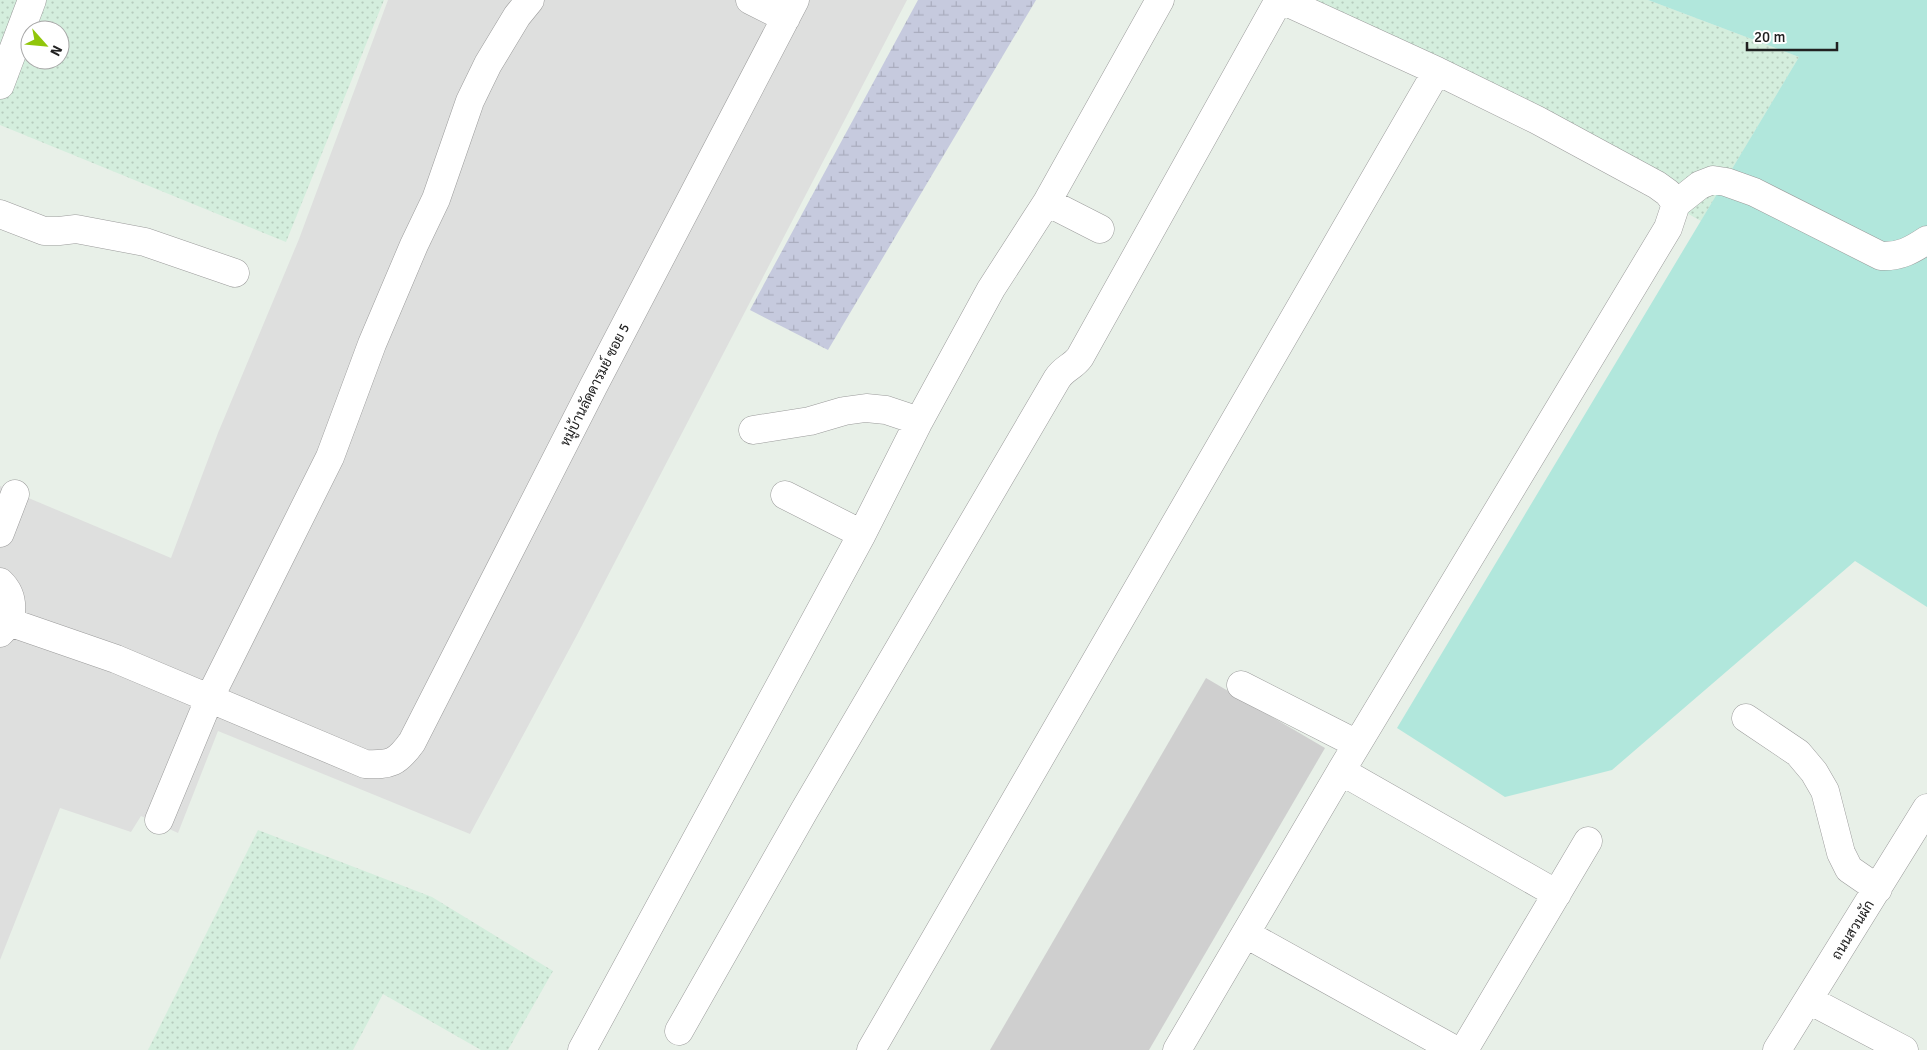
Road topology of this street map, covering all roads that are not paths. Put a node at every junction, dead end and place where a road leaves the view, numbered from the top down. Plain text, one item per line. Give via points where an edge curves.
1 (32, 0) edge
2 (530, 0) edge
3 (750, 0) edge
4 (1160, 0) edge
5 (1280, 0) edge
6 (790, 9) edge
7 (1437, 71) junction
8 (0, 85) edge
9 (1048, 202) junction
10 (1676, 204) junction
11 (0, 214) edge
12 (1100, 229) dead end
13 (1927, 240) edge
14 (235, 273) dead end
15 (919, 421) junction
16 (753, 430) dead end
17 (15, 494) dead end
18 (785, 495) dead end
19 (0, 533) edge
20 (862, 534) junction
21 (0, 582) edge
22 (4, 627) edge
23 (1241, 685) dead end
24 (210, 697) junction
25 (1746, 718) dead end
26 (1357, 744) junction
27 (1341, 771) junction
28 (1927, 808) edge
29 (159, 820) dead end
30 (1588, 841) dead end
31 (1878, 889) junction
32 (1558, 894) junction
33 (1246, 934) junction
34 (1809, 1000) junction
35 (679, 1031) dead end
36 (582, 1050) edge
37 (872, 1050) edge
38 (1177, 1050) edge
39 (1455, 1050) edge
40 (1464, 1050) edge
41 (1777, 1050) edge
42 (1904, 1050) edge

1 - 8 street
2 - 24 street via 488,64 470,101 436,199 372,344 330,458
3 - 6 street
4 - 9 street
5 - 7 street
5 - 35 street via 1080,357 1057,379
6 - 24 street, หมู่บ้านลัดดารมย์ ซอย 5 via 402,756 388,763 365,764
7 - 10 street via 1644,178 1668,193
7 - 37 street
9 - 12 street
9 - 15 street via 991,289
10 - 13 street via 1700,185 1713,180 1754,192 1881,256 1908,253
10 - 26 street via 1668,228
11 - 14 street via 44,231 76,229 145,242
15 - 16 street via 886,410 866,408
15 - 20 street
17 - 19 street
18 - 20 street
20 - 36 street
21 - 22 street via 11,598 12,610
22 - 24 street via 116,660
23 - 26 street
24 - 29 street
25 - 31 street via 1798,753 1814,772 1825,791 1841,853 1849,869
26 - 27 street
27 - 32 street
27 - 33 street
28 - 31 street, ถนนสวนผัก
30 - 32 street
31 - 34 street, ถนนสวนผัก
32 - 40 street
33 - 38 street
33 - 39 street
34 - 41 street, ถนนสวนผัก
34 - 42 street

